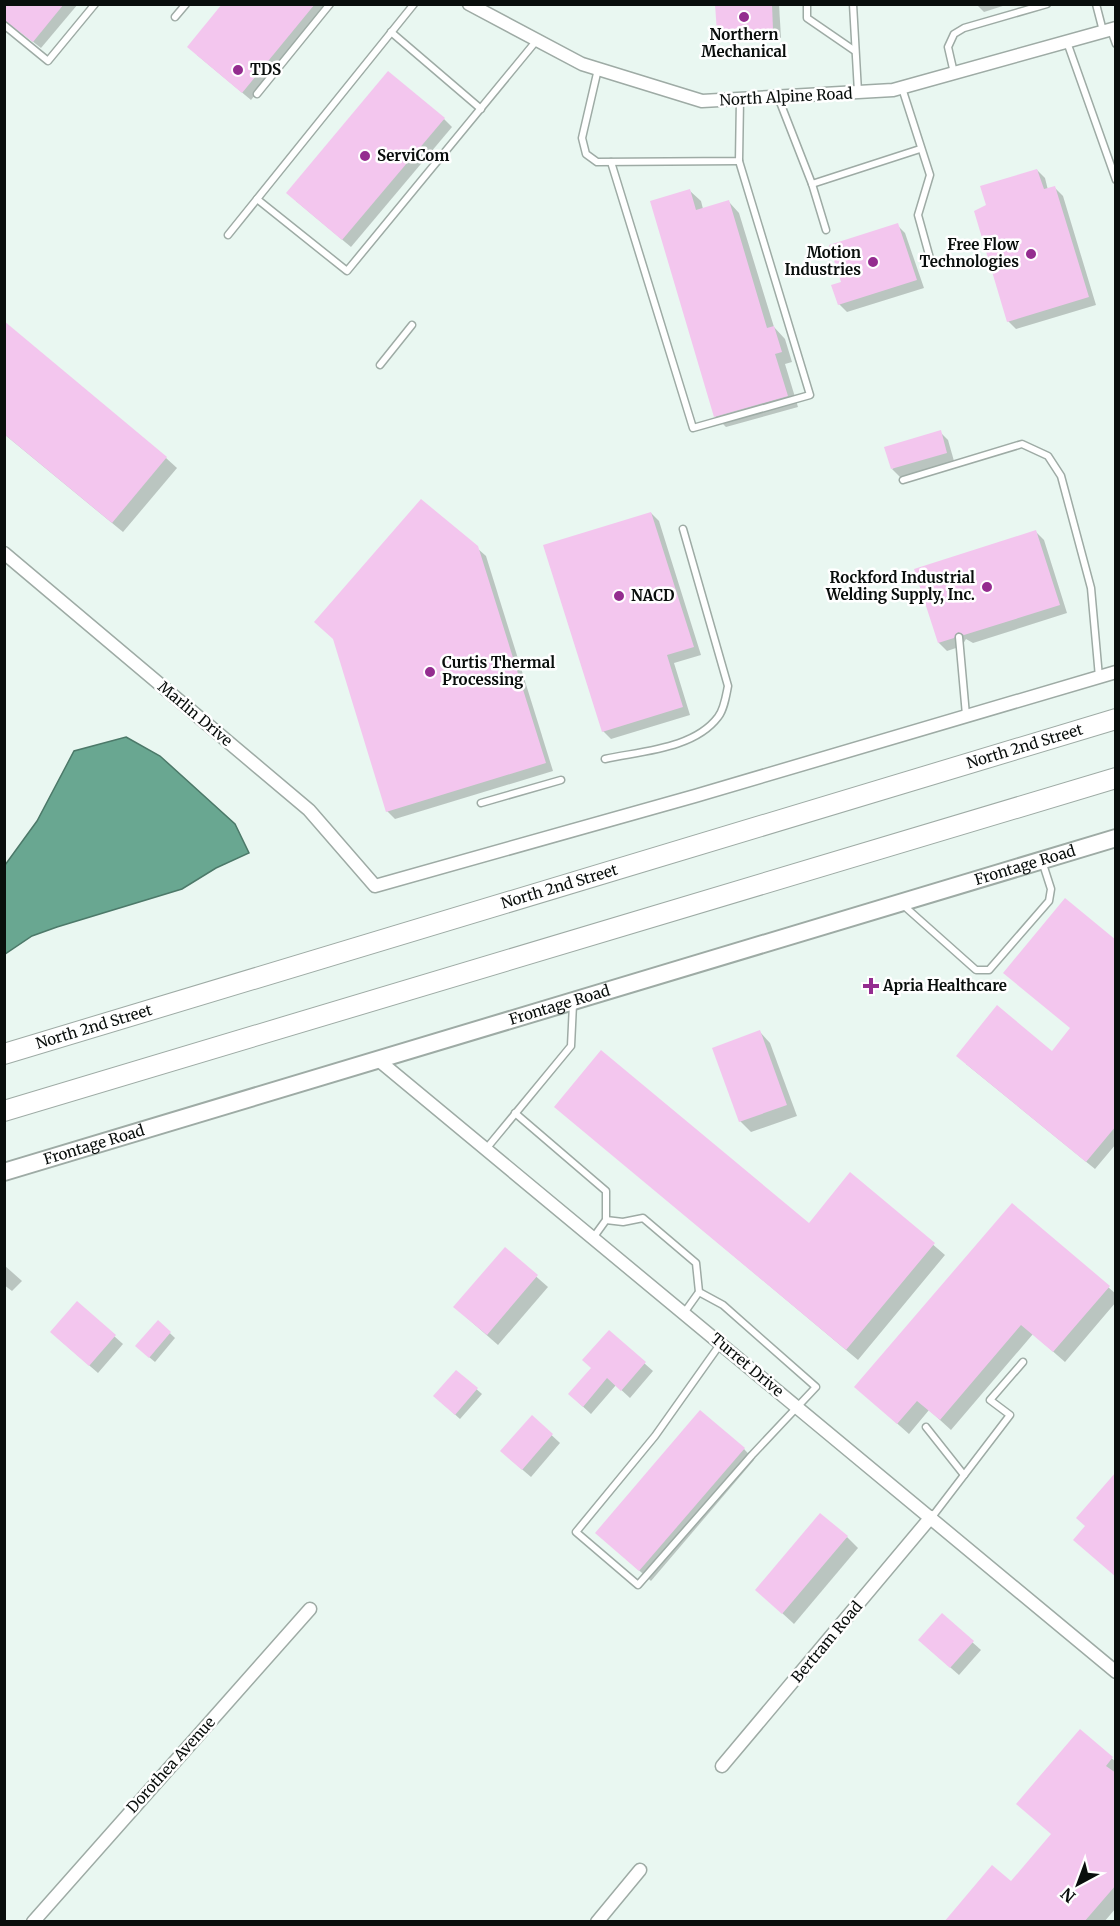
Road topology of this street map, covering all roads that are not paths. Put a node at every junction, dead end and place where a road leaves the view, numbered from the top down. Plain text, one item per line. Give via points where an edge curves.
1 (95, 4) edge
2 (186, 4) edge
3 (330, 4) edge
4 (414, 4) edge
5 (469, 4) edge
6 (807, 4) edge
7 (853, 4) edge
8 (1047, 4) edge
9 (1096, 4) edge
10 (175, 17) dead end
11 (4, 25) edge
12 (1110, 29) edge
13 (391, 32) junction
14 (537, 40) junction
15 (1067, 41) junction
16 (1116, 44) edge
17 (855, 51) junction
18 (598, 69) junction
19 (954, 74) junction
20 (902, 88) junction
21 (858, 93) junction
22 (257, 94) dead end
23 (778, 97) junction
24 (740, 99) junction
25 (481, 109) junction
26 (920, 149) junction
27 (739, 160) junction
28 (610, 162) junction
29 (1116, 180) edge
30 (812, 184) junction
31 (257, 199) junction
32 (825, 230) dead end
33 (228, 235) dead end
34 (932, 262) dead end
35 (412, 325) dead end
36 (380, 365) dead end
37 (903, 480) dead end
38 (683, 529) dead end
39 (4, 553) edge
40 (959, 637) dead end
41 (1116, 672) edge
42 (1099, 677) junction
43 (966, 715) junction
44 (1116, 719) edge
45 (605, 759) dead end
46 (1116, 778) edge
47 (561, 780) dead end
48 (481, 803) dead end
49 (1114, 841) edge
50 (1042, 860) junction
51 (900, 903) junction
52 (573, 1000) junction
53 (4, 1054) edge
54 (377, 1059) junction
55 (4, 1111) edge
56 (515, 1113) junction
57 (485, 1149) junction
58 (4, 1172) edge
59 (606, 1220) junction
60 (593, 1238) junction
61 (699, 1292) junction
62 (684, 1313) junction
63 (721, 1344) junction
64 (1023, 1362) dead end
65 (799, 1408) junction
66 (926, 1427) dead end
67 (964, 1475) junction
68 (931, 1517) junction
69 (310, 1609) dead end
70 (1116, 1672) edge
71 (722, 1766) dead end
72 (640, 1870) dead end
73 (33, 1922) edge
74 (597, 1922) edge

1 - 11 lane via 48,61
2 - 10 lane
3 - 22 lane
4 - 13 lane
5 - 14 street, North Alpine Road
6 - 17 lane via 807,18
7 - 17 lane
8 - 19 lane via 954,34 948,47
9 - 12 lane
12 - 15 street, North Alpine Road
12 - 16 lane
13 - 25 lane
13 - 31 lane
14 - 18 street, North Alpine Road
14 - 25 lane
15 - 19 street, North Alpine Road
15 - 29 lane
17 - 21 lane
18 - 24 street, North Alpine Road via 702,101
18 - 28 lane via 582,138 586,154 597,162
19 - 20 street, North Alpine Road
20 - 21 street, North Alpine Road
20 - 26 lane
21 - 23 street, North Alpine Road
23 - 24 street, North Alpine Road
23 - 30 lane
24 - 27 lane
25 - 31 lane via 347,271
26 - 30 lane
26 - 34 lane via 930,175 918,215
27 - 28 lane
27 - 28 lane via 810,395 693,428
30 - 32 lane
31 - 33 lane
35 - 36 lane
37 - 42 lane via 1022,444 1048,456 1061,476 1091,588
38 - 45 lane via 728,686 725,701 719,716 688,740
39 - 43 street, Marlin Drive via 309,810 375,886
40 - 43 lane
41 - 42 street
42 - 43 street
44 - 53 main road, North 2nd Street
46 - 55 main road
47 - 48 lane
49 - 50 street, Frontage Road
50 - 51 street, Frontage Road
50 - 51 lane via 1051,889 1049,901 989,970 976,970
51 - 52 street, Frontage Road
52 - 54 street, Frontage Road
52 - 56 lane via 572,1046
54 - 57 street, Turret Drive
54 - 58 street, Frontage Road
56 - 57 lane
56 - 59 lane via 606,1191
57 - 60 street, Turret Drive
59 - 60 lane
59 - 61 lane via 643,1218 696,1263
60 - 62 street, Turret Drive
61 - 62 lane
61 - 65 lane via 723,1305 816,1387
62 - 63 street, Turret Drive
63 - 65 street, Turret Drive
63 - 65 lane via 655,1436 576,1532 638,1585 752,1455
64 - 67 lane via 990,1400 1010,1415
65 - 68 street, Turret Drive
66 - 67 lane
67 - 68 lane
68 - 70 street, Turret Drive
68 - 71 street, Bertram Road
69 - 73 street, Dorothea Avenue
72 - 74 street

